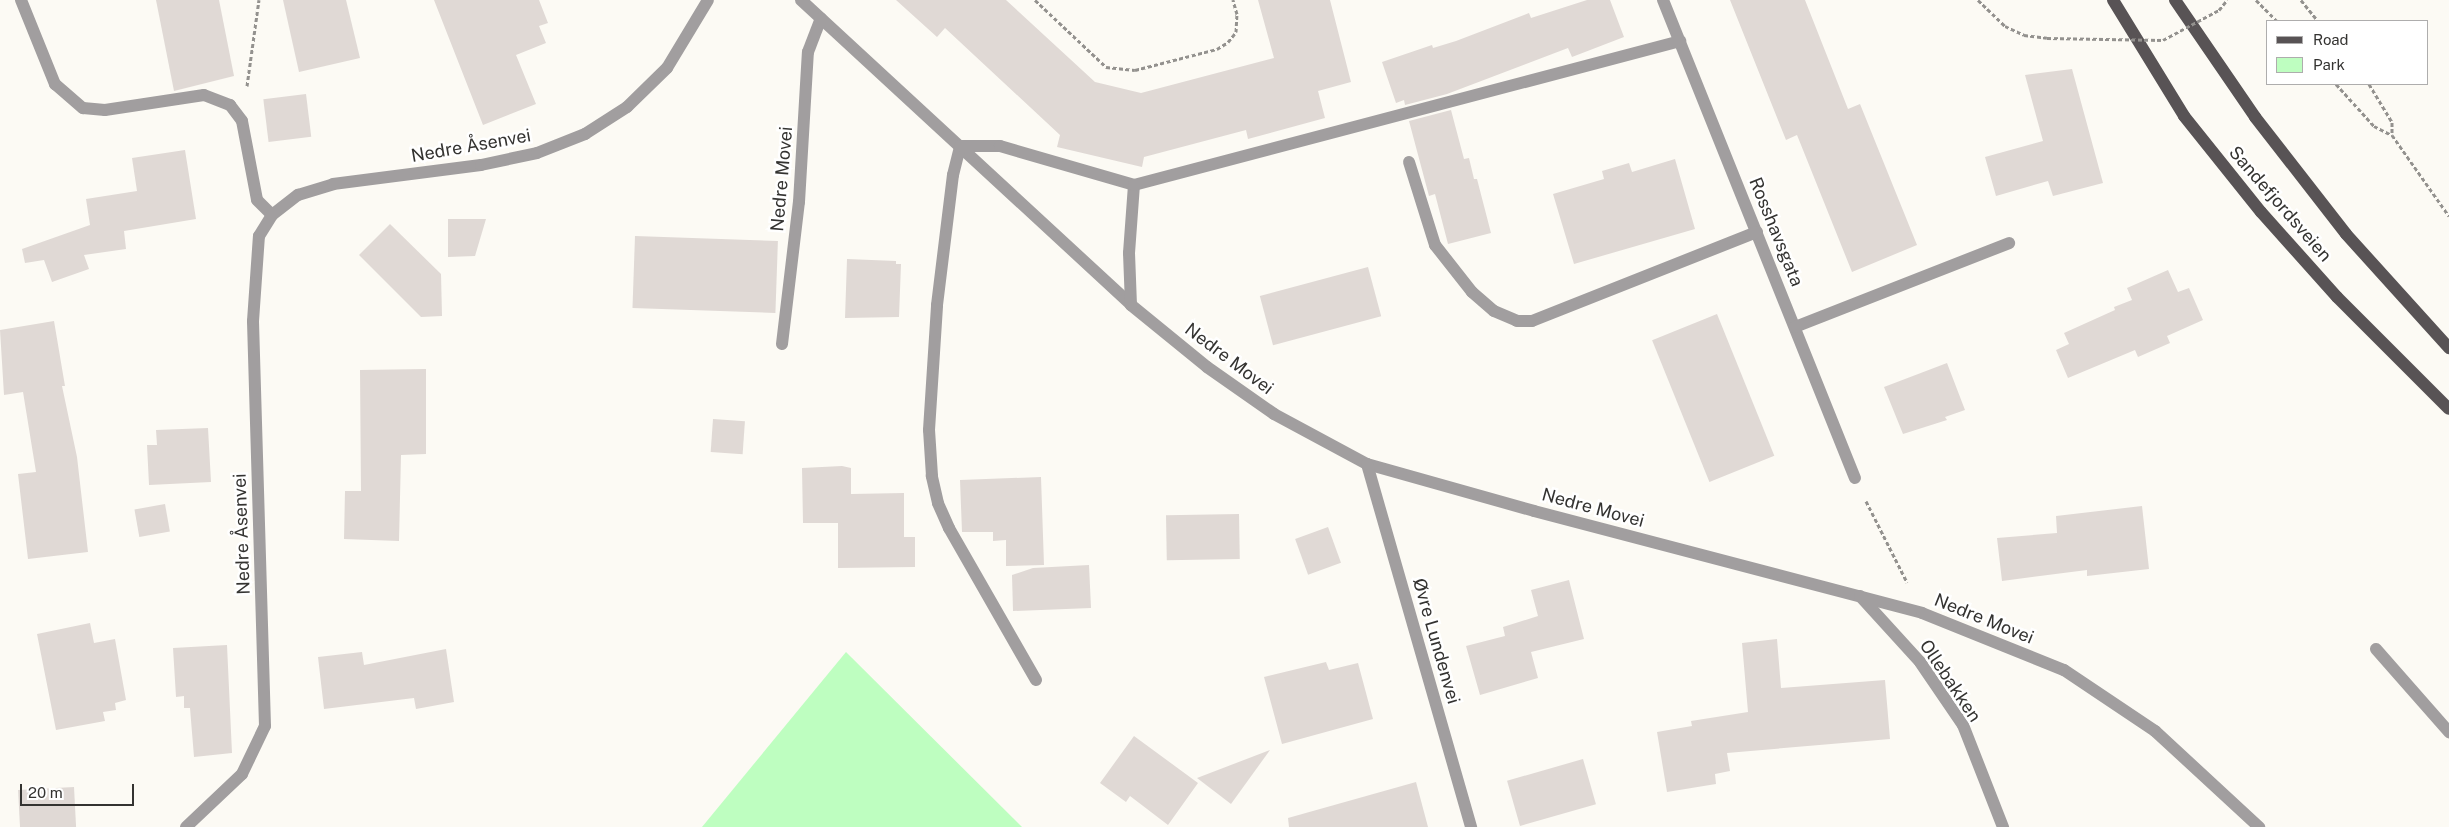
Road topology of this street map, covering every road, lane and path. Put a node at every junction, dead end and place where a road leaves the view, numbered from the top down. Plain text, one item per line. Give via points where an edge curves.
1 (21, 0) edge
2 (259, 0) edge
3 (708, 0) edge
4 (801, 0) edge
5 (1035, 0) edge
6 (1233, 0) edge
7 (1663, 0) edge
8 (1978, 0) edge
9 (2113, 0) edge
10 (2175, 0) edge
11 (2227, 0) edge
12 (2256, 0) edge
13 (2301, 0) edge
14 (821, 18) junction
15 (2276, 20) edge
16 (2317, 20) edge
17 (1680, 41) junction
18 (2337, 85) edge
19 (2370, 85) edge
20 (242, 121) junction
21 (2392, 135) junction
22 (960, 146) junction
23 (1409, 162) dead end
24 (1134, 185) junction
25 (272, 215) junction
26 (2449, 216) edge
27 (1757, 232) junction
28 (2009, 243) dead end
29 (1132, 305) junction
30 (1794, 327) junction
31 (782, 344) dead end
32 (2449, 348) edge
33 (2449, 409) edge
34 (1367, 464) junction
35 (1854, 478) joint
36 (1859, 595) junction
37 (1922, 613) junction
38 (2376, 649) dead end
39 (1036, 680) dead end
40 (2449, 732) edge
41 (186, 827) edge
42 (1471, 827) edge
43 (2003, 827) edge
44 (2259, 827) edge

1 - 20 street via 56,84 83,108 105,110 204,95 230,105
2 - 20 path
3 - 25 street, Nedre Åsenvei via 667,68 627,108 585,134 537,153 481,165 333,184 298,195
4 - 14 street, Nedre Movei
5 - 6 path via 1106,67 1117,70 1136,70 1217,49 1236,32 1238,14
7 - 17 street, Rosshavsgata
8 - 11 path, bridge via 2005,26 2024,35 2163,40 2219,10
9 - 33 main road, Sandefjordsveien via 2184,116 2261,212 2337,297
10 - 32 main road, Sandefjordsveien via 2255,117 2346,234
12 - 15 path
13 - 16 path
14 - 22 street, Nedre Movei
14 - 31 street, Nedre Movei via 808,52 799,202
17 - 24 street
17 - 27 street, Rosshavsgata
18 - 21 path via 2374,126
19 - 21 path via 2392,122
20 - 25 street via 257,200
21 - 26 path
22 - 24 street via 1000,146
22 - 29 street, Nedre Movei
22 - 39 street via 952,175 937,305 929,430 932,476 938,503 949,528
23 - 27 street via 1435,245 1472,292 1494,311 1517,321 1532,321
24 - 29 street via 1129,253
25 - 41 street, Nedre Åsenvei via 259,236 254,292 265,726 242,774
27 - 30 street, Rosshavsgata
28 - 30 street
29 - 34 street, Nedre Movei via 1207,367 1274,414
30 - 35 street, Rosshavsgata
34 - 36 street, Nedre Movei
34 - 42 street, Øvre Lundenvei
35 - 37 path
36 - 37 street, Nedre Movei
36 - 43 street, Ollebakken via 1920,662 1963,726
37 - 44 street, Nedre Movei via 2064,670 2155,731
38 - 40 street

